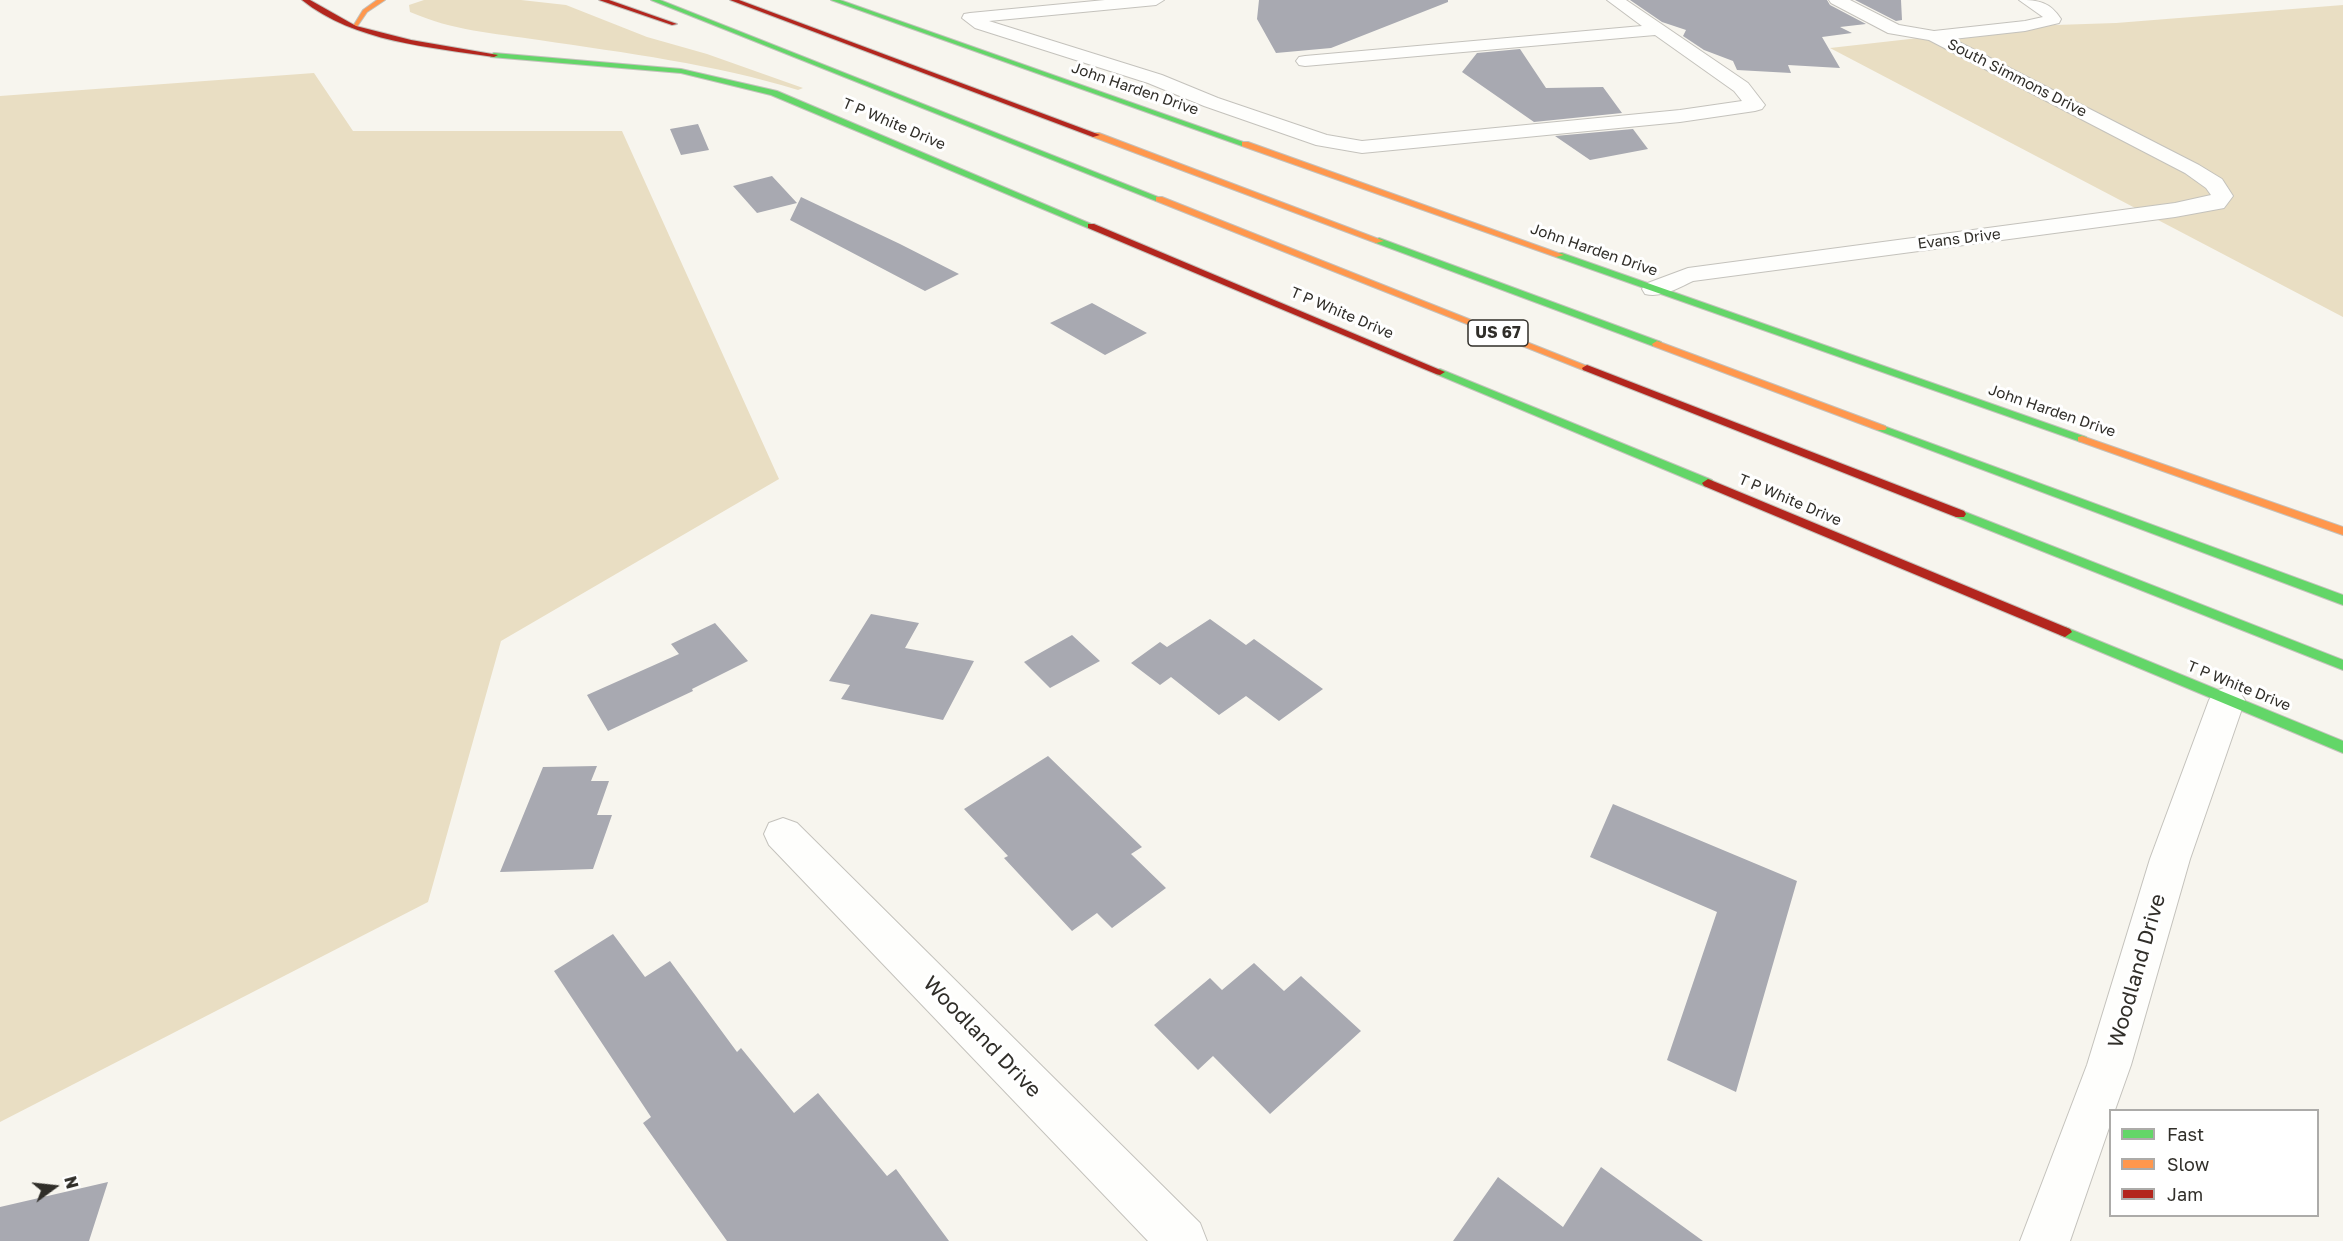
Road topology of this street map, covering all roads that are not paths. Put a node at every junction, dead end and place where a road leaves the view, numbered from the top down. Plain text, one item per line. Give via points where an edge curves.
1 (304, 0) edge
2 (382, 0) edge
3 (602, 0) edge
4 (654, 0) edge
5 (733, 0) edge
6 (834, 0) edge
7 (1156, 0) edge
8 (1615, 0) edge
9 (1837, 0) edge
10 (2027, 0) edge
11 (801, 9) dead end
12 (354, 27) junction
13 (1656, 30) junction
14 (1934, 36) junction
15 (854, 45) junction
16 (1305, 61) dead end
17 (1155, 80) junction
18 (878, 89) junction
19 (1101, 94) junction
20 (2192, 170) joint
21 (1654, 289) junction
22 (2343, 531) edge
23 (2343, 600) edge
24 (2343, 665) edge
25 (2227, 700) junction
26 (2343, 747) edge
27 (783, 834) dead end
28 (1182, 1241) edge
29 (2045, 1241) edge

1 - 12 main road, T P White Drive
2 - 12 main road via 364,10
3 - 18 main road
4 - 18 main road, US 67
5 - 15 main road, US 67
6 - 19 main road, John Harden Drive
7 - 17 street via 970,18 1008,34
8 - 13 street
9 - 14 street, South Simmons Drive via 1894,29
10 - 14 street via 2047,11 2052,19 2025,26
11 - 15 main road
12 - 25 main road, T P White Drive via 411,42 487,54 681,71 774,93
13 - 16 street
13 - 17 street via 1741,87 1755,105 1362,147 1323,141
14 - 20 street, South Simmons Drive
15 - 23 main road, US 67
17 - 19 street
18 - 24 main road, US 67
19 - 21 main road, John Harden Drive
20 - 21 street, Evans Drive via 2214,184 2222,196 2216,203 1688,275
21 - 22 main road, John Harden Drive
25 - 26 main road, T P White Drive
25 - 29 street, Woodland Drive via 2170,859 2109,1065
27 - 28 street, Woodland Drive

